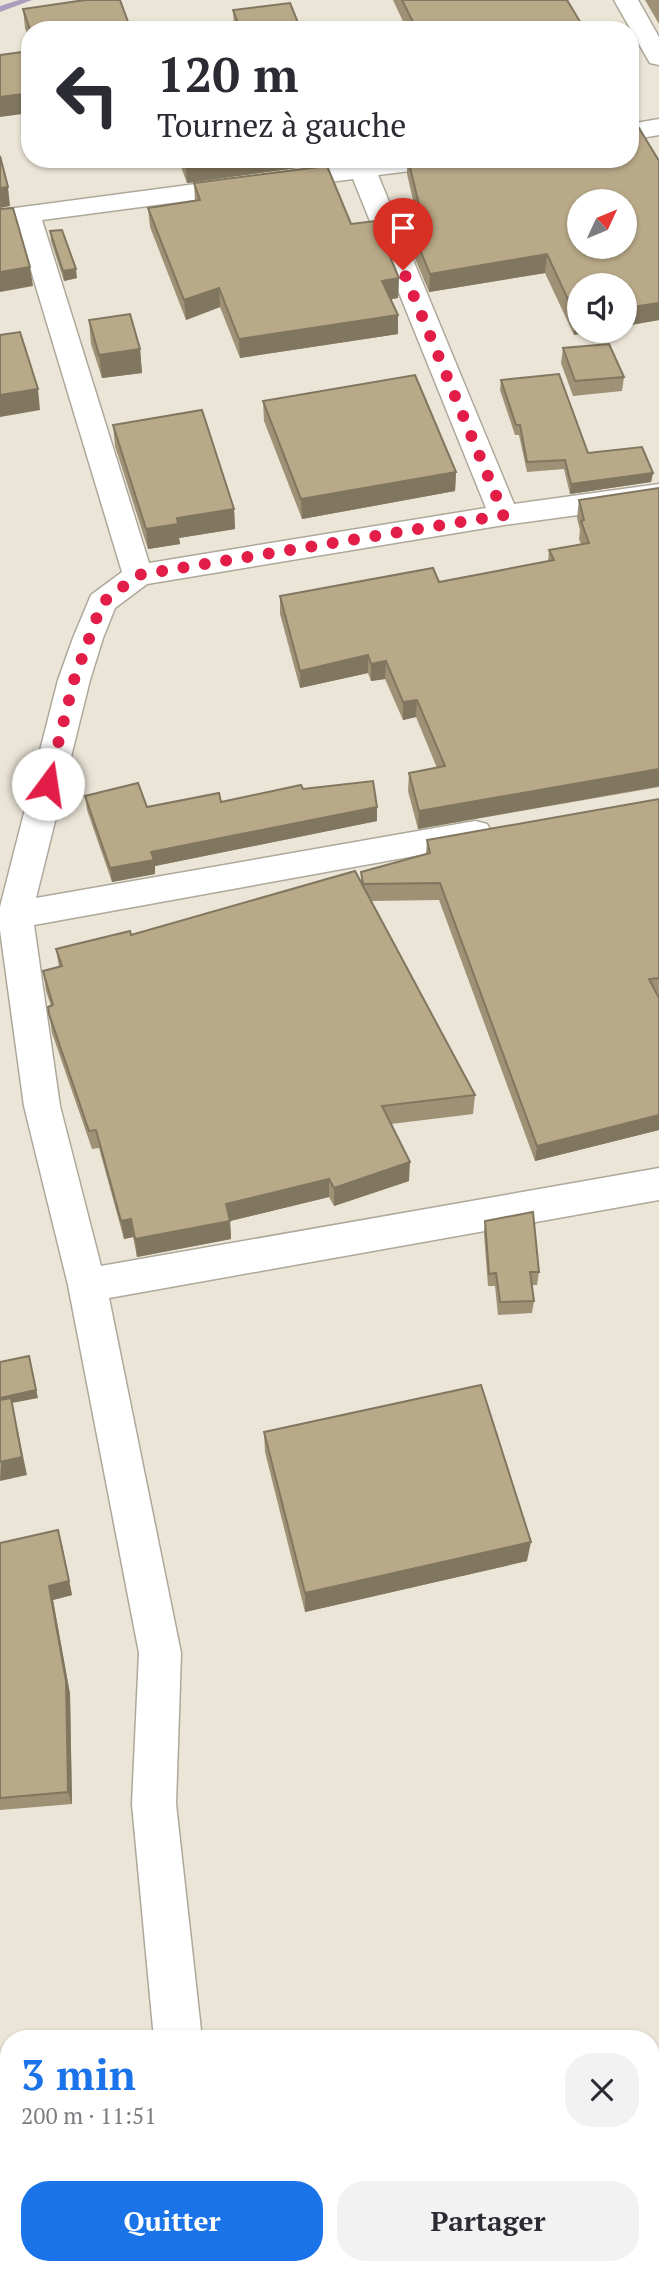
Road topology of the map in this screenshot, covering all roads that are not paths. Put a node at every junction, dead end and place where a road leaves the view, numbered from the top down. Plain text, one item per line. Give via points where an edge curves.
1 (626, 0) edge
2 (638, 21) edge
3 (639, 23) edge
4 (659, 58) edge
5 (659, 127) edge
6 (639, 130) edge
7 (383, 168) edge
8 (363, 171) junction
9 (14, 216) edge
10 (659, 494) edge
11 (504, 515) junction
12 (138, 575) junction
13 (508, 828) edge
14 (15, 915) junction
15 (659, 1184) edge
16 (87, 1285) junction
17 (177, 2030) edge

1 - 2 street
3 - 4 street
5 - 6 street
7 - 8 street
8 - 9 street
8 - 11 street
9 - 12 street
10 - 11 street
11 - 12 street
12 - 14 street via 102,603 88,639
13 - 14 street
14 - 16 street via 43,1106
15 - 16 street
16 - 17 street via 160,1653 154,1804

